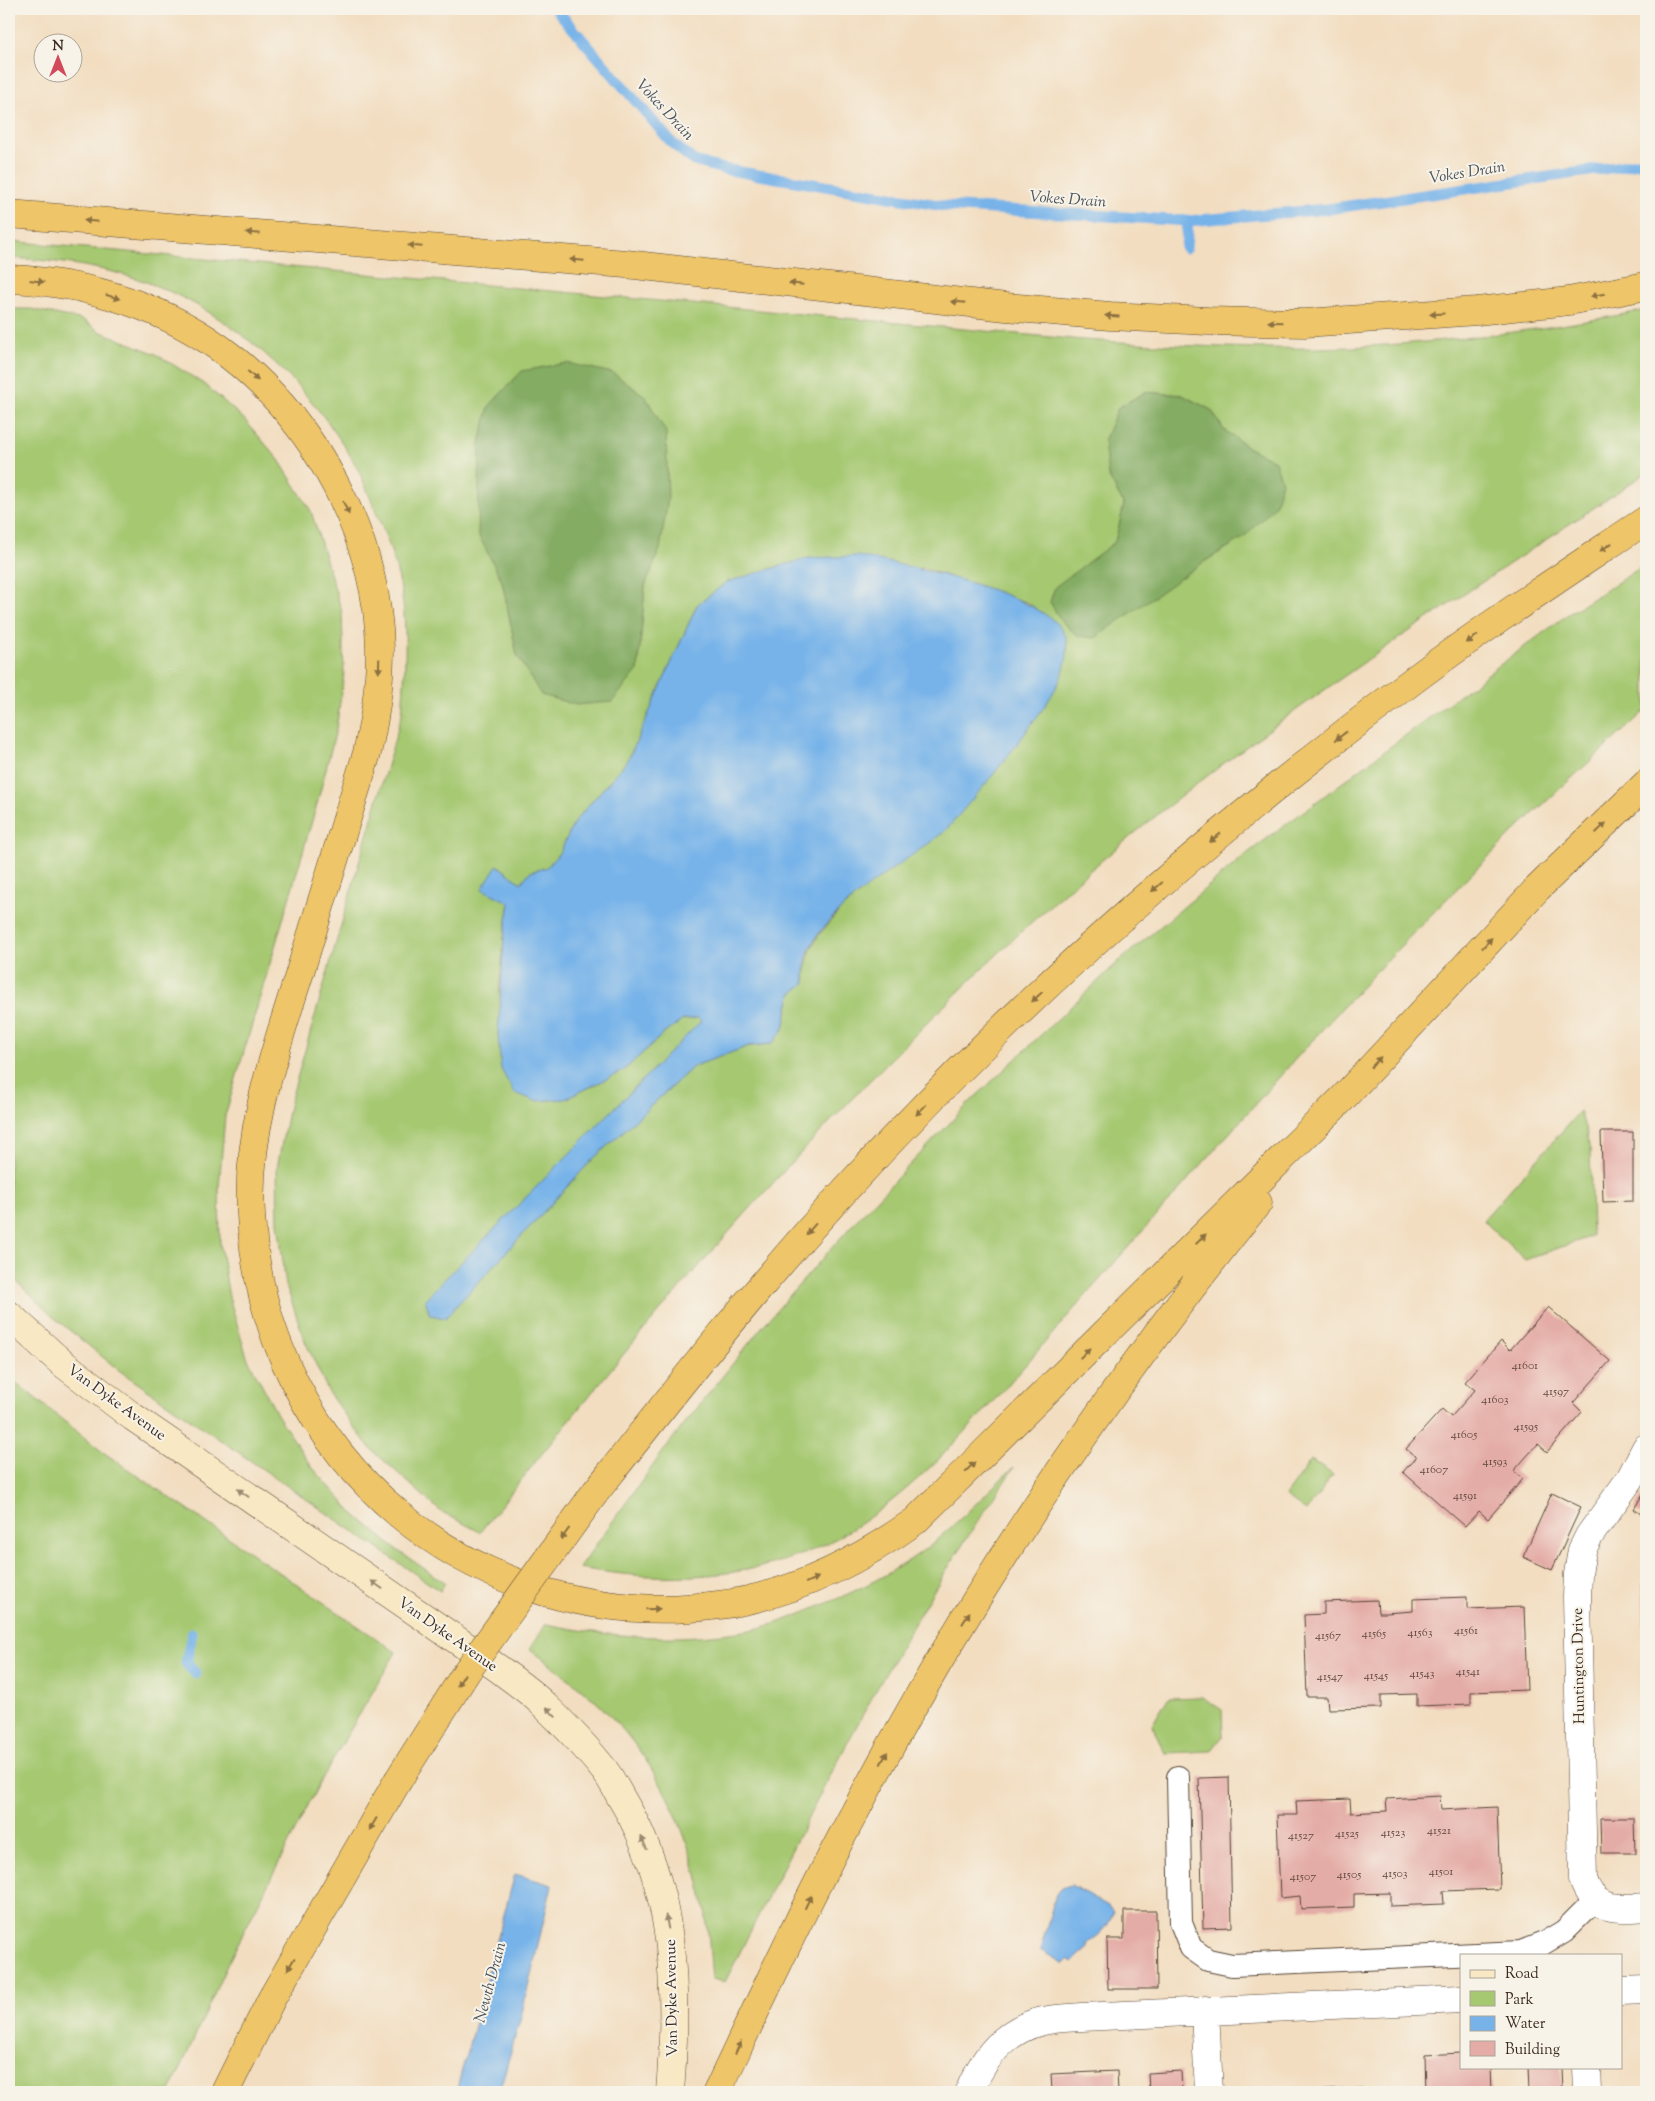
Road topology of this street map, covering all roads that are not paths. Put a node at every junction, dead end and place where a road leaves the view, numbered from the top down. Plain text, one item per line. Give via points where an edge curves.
1 (9, 214) edge
2 (9, 279) edge
3 (1646, 286) edge
4 (1646, 520) edge
5 (1646, 784) edge
6 (1343, 1098) junction
7 (9, 1314) edge
8 (1646, 1448) edge
9 (1178, 1777) dead end
10 (1595, 1900) junction
11 (1646, 1907) edge
12 (1477, 1954) edge
13 (1460, 1955) edge
14 (1646, 1990) edge
15 (1622, 1991) edge
16 (1460, 1999) edge
17 (1205, 2010) junction
18 (1586, 2068) edge
19 (225, 2092) edge
20 (670, 2092) edge
21 (717, 2092) edge
22 (969, 2092) edge
23 (1209, 2092) edge
24 (1587, 2092) edge

3 -> 1 highway via 1569,300 1468,312 1305,323 1208,321 1006,308 626,264
2 -> 6 highway via 66,285 135,304 168,318 229,355 277,400 308,439 346,506 359,541 377,614 380,648 375,720 280,1034 260,1113 252,1166 250,1212 262,1297 275,1340 311,1413 362,1481 390,1509 452,1553 490,1571 570,1599 644,1609 711,1606 746,1600 804,1583 843,1566 915,1521
4 -> 19 highway, bridge via 1422,674 1202,848 1092,945 964,1066 848,1186 760,1288 594,1494 467,1671 397,1782 272,1998
6 -> 5 highway via 1538,888
21 -> 6 highway via 856,1810 901,1727 996,1570 1092,1424 1189,1289
20 -> 7 main road, Van Dyke Avenue via 674,1983 662,1898 644,1842 607,1773 542,1703 498,1669 134,1417 61,1362
8 - 10 street, Huntington Drive via 1630,1480 1588,1536 1578,1574 1583,1879
9 - 13 lane via 1181,1923 1191,1948 1208,1960 1232,1965
10 - 11 street via 1621,1908
10 - 12 lane via 1564,1930 1544,1942 1521,1952
14 - 15 street
16 - 17 street
17 - 22 street via 1042,2021 998,2043 985,2060
17 - 23 street
18 - 24 street

